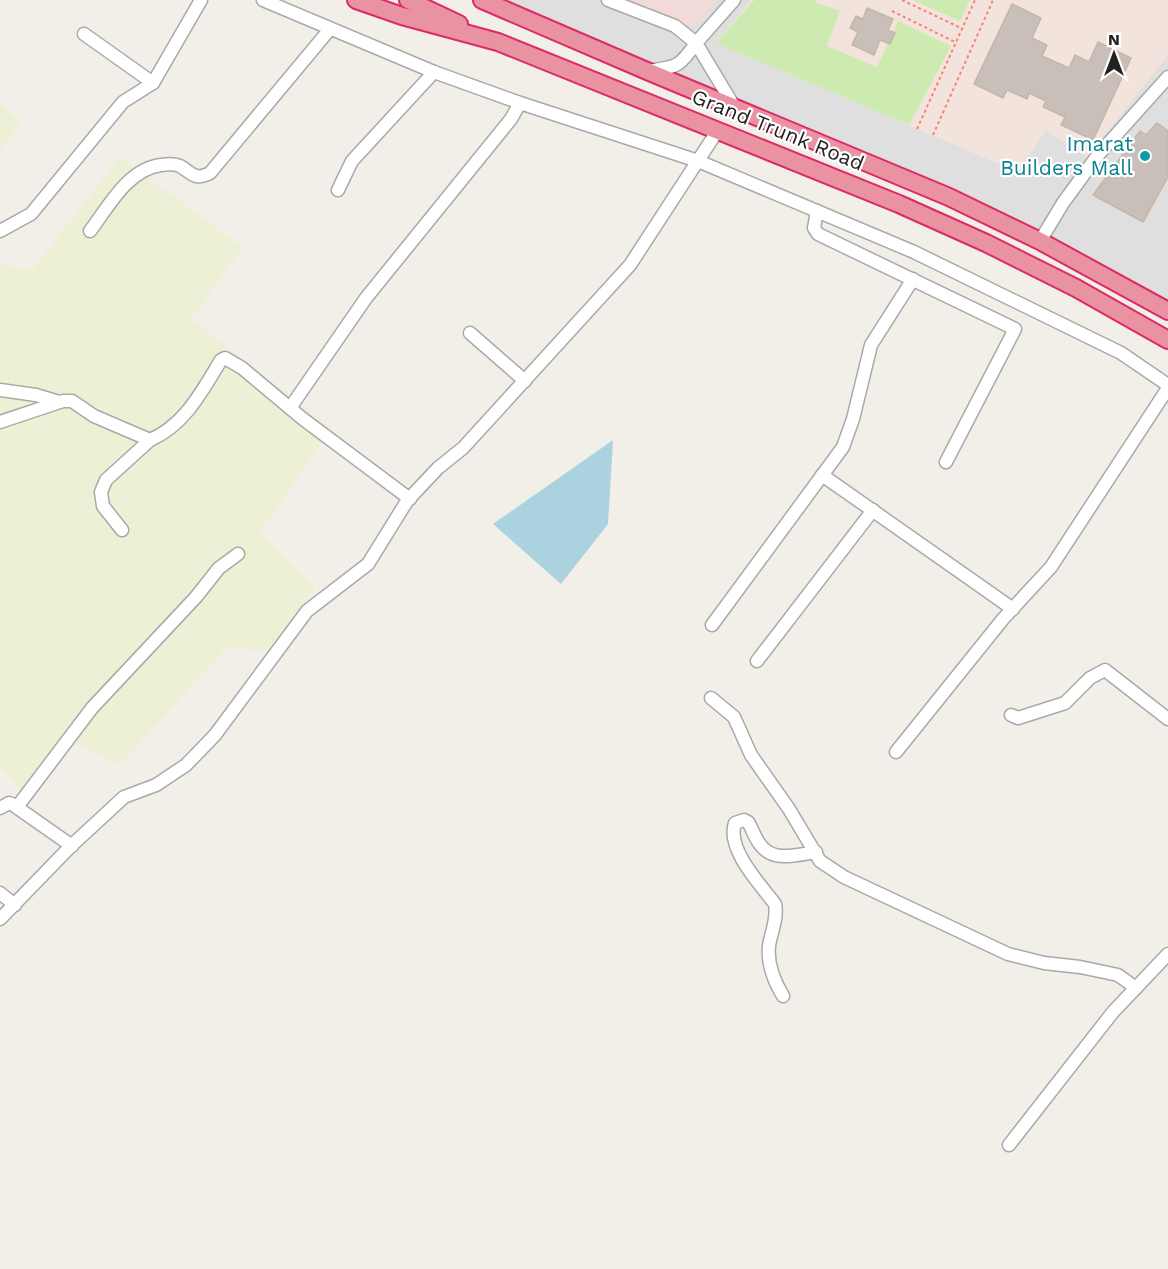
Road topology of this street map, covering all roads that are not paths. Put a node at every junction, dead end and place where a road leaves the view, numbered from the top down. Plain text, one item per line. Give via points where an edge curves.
1 (201, 0) edge
2 (263, 0) edge
3 (356, 0) edge
4 (408, 0) edge
5 (474, 0) edge
6 (482, 0) edge
7 (608, 0) edge
8 (734, 0) edge
9 (502, 9) junction
10 (330, 29) junction
11 (84, 34) dead end
12 (498, 42) junction
13 (696, 43) junction
14 (647, 71) junction
15 (434, 72) junction
16 (1168, 77) edge
17 (153, 83) junction
18 (520, 104) junction
19 (735, 108) junction
20 (718, 130) junction
21 (698, 161) junction
22 (338, 190) dead end
23 (817, 211) junction
24 (0, 231) edge
25 (90, 231) dead end
26 (1040, 241) junction
27 (913, 279) junction
28 (1168, 311) edge
29 (470, 333) dead end
30 (1168, 340) edge
31 (525, 381) junction
32 (1168, 386) edge
33 (0, 390) edge
34 (59, 402) junction
35 (290, 408) junction
36 (0, 422) edge
37 (150, 440) junction
38 (946, 462) dead end
39 (822, 474) junction
40 (410, 499) junction
41 (873, 510) junction
42 (122, 530) dead end
43 (238, 554) dead end
44 (1013, 609) junction
45 (712, 625) dead end
46 (757, 661) dead end
47 (711, 698) dead end
48 (1011, 715) dead end
49 (1168, 719) edge
50 (896, 752) dead end
51 (16, 807) junction
52 (0, 808) edge
53 (72, 846) junction
54 (816, 852) junction
55 (0, 893) edge
56 (15, 904) junction
57 (0, 919) edge
58 (1168, 954) edge
59 (1136, 988) junction
60 (783, 996) dead end
61 (1009, 1145) dead end

1 - 17 street
2 - 10 street
3 - 12 highway, Grand Trunk Road
4 - 12 highway
5 - 9 highway
6 - 9 highway, Grand Trunk Road
7 - 13 street via 675,26
8 - 13 street
9 - 14 highway, Grand Trunk Road
10 - 15 street
10 - 25 street via 210,173 191,175 179,165 165,164 142,170 131,178
11 - 17 street
12 - 20 highway, Grand Trunk Road
13 - 14 street via 676,67
13 - 19 street
14 - 19 highway, Grand Trunk Road
15 - 18 street
15 - 22 street via 352,161
16 - 26 street via 1098,155
17 - 24 street via 123,102 31,214
18 - 21 street
18 - 35 street via 366,298
19 - 26 highway, Grand Trunk Road via 949,197
20 - 21 street
20 - 30 highway, Grand Trunk Road via 986,243
21 - 23 street
21 - 31 street via 630,265
23 - 27 street via 814,228 818,234
23 - 32 street via 914,252 1121,352
26 - 28 highway, Grand Trunk Road
27 - 38 street via 1015,330
27 - 39 street via 871,345 843,447
29 - 31 street
31 - 40 street
32 - 44 street via 1051,567
33 - 34 street
34 - 36 street
34 - 37 street via 72,400 94,416
35 - 37 street via 225,358 175,426
35 - 40 street
37 - 42 street via 106,480 101,492 103,506
39 - 41 street
39 - 45 street
40 - 53 street via 368,564 307,611 215,735 193,758 156,785 124,797
41 - 44 street
41 - 46 street
43 - 51 street via 219,568 92,708
44 - 50 street
47 - 54 street via 735,717 751,755
48 - 49 street via 1018,718 1065,703 1090,678 1105,670
51 - 52 street via 9,803
51 - 53 street
53 - 56 street
54 - 59 street via 820,861 844,877 1008,954 1118,975
54 - 60 street via 775,856 757,841 748,822 735,823 735,844 777,911 769,947 770,970
55 - 56 street
56 - 57 street
58 - 59 street
59 - 61 street

